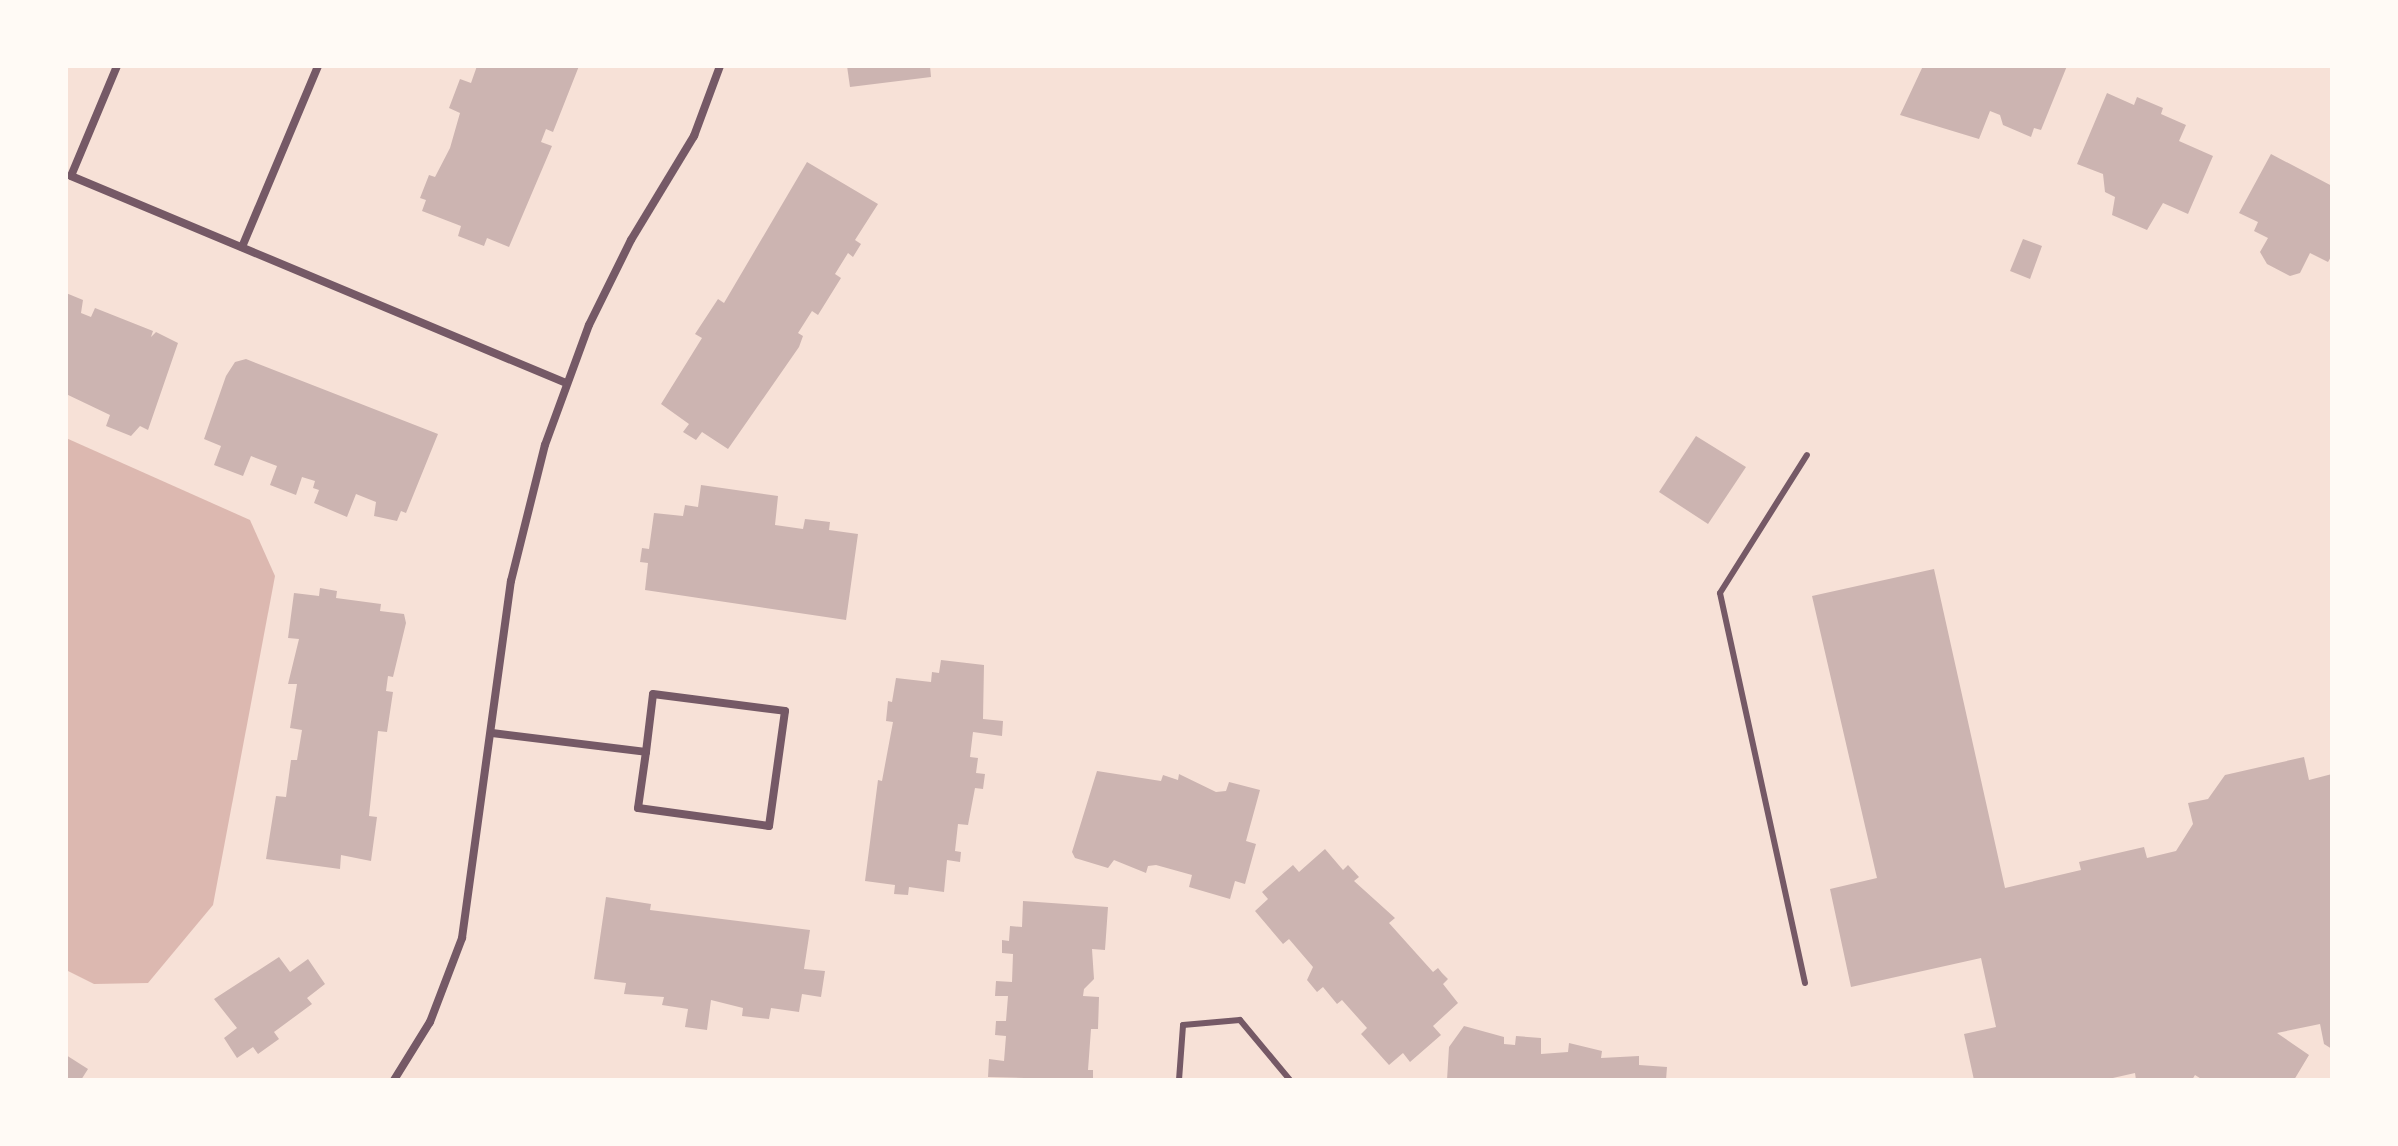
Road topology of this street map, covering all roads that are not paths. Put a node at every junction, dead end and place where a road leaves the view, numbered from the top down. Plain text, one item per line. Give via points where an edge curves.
1 (117, 66) edge
2 (318, 66) edge
3 (720, 66) edge
4 (242, 247) junction
5 (566, 383) junction
6 (1807, 455) dead end
7 (492, 733) junction
8 (646, 752) junction
9 (1805, 983) dead end
10 (394, 1080) edge
11 (1179, 1080) edge
12 (1290, 1080) edge

1 - 4 street via 71,176
2 - 4 street
3 - 5 street via 694,136 631,240
4 - 5 street
5 - 7 street via 511,581
6 - 9 lane via 1720,593
7 - 8 street
7 - 10 street via 462,938 430,1022
8 - 8 street via 653,694 785,711 769,826 638,808
11 - 12 lane via 1183,1025 1240,1020

